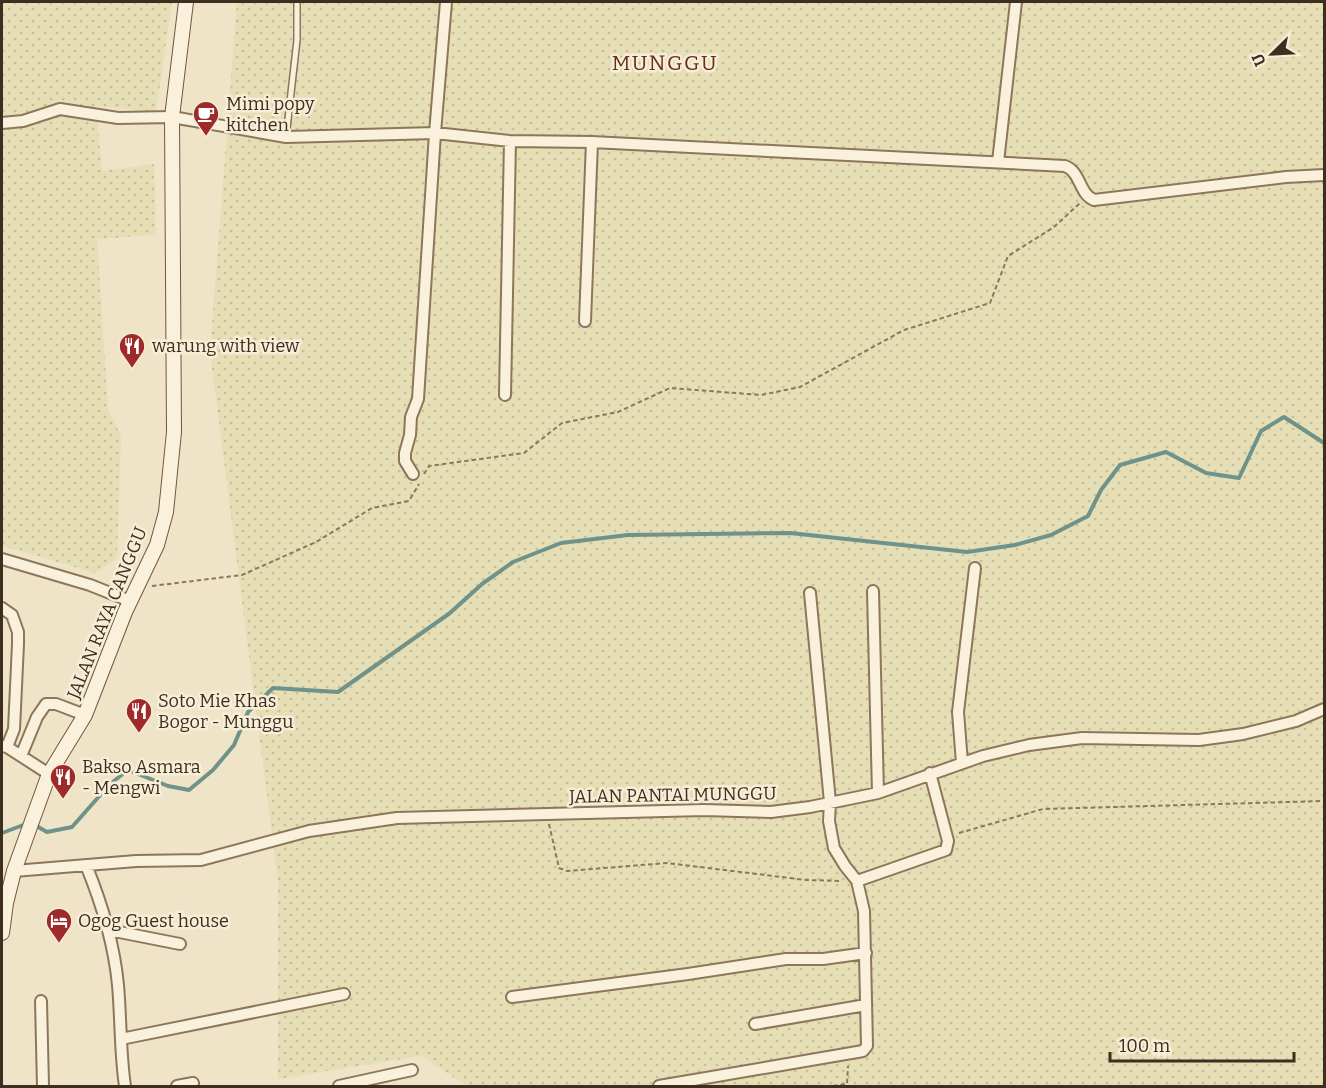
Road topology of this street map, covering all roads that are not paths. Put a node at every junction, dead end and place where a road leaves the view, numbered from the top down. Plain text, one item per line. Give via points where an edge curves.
1 (186, 2) edge
2 (297, 2) edge
3 (446, 2) edge
4 (1016, 2) edge
5 (172, 117) junction
6 (2, 123) edge
7 (435, 133) junction
8 (286, 137) junction
9 (510, 141) junction
10 (592, 142) junction
11 (998, 162) junction
12 (1324, 175) edge
13 (585, 321) dead end
14 (505, 395) dead end
15 (419, 477) road end
16 (2, 560) edge
17 (975, 568) dead end
18 (873, 591) dead end
19 (810, 593) dead end
20 (130, 601) junction
21 (2, 608) edge
22 (1324, 709) edge
23 (85, 715) junction
24 (4, 747) edge
25 (21, 756) junction
26 (962, 763) junction
27 (930, 773) junction
28 (49, 774) junction
29 (878, 793) junction
30 (830, 802) junction
31 (86, 865) junction
32 (8, 870) edge
33 (856, 881) junction
34 (109, 930) junction
35 (2, 933) edge
36 (180, 944) dead end
37 (866, 953) junction
38 (344, 994) dead end
39 (512, 996) dead end
40 (41, 1001) dead end
41 (866, 1005) junction
42 (756, 1024) dead end
43 (121, 1039) junction
44 (412, 1070) dead end
45 (193, 1083) dead end
46 (43, 1086) edge
47 (125, 1086) edge
48 (177, 1086) edge
49 (339, 1086) edge
50 (659, 1086) edge

1 - 5 main road, JALAN RAYA CANGGU
2 - 8 lane via 297,40
3 - 7 street
4 - 11 street
5 - 6 street via 118,118 60,109
5 - 8 street
5 - 20 main road, JALAN RAYA CANGGU via 174,432 166,512 157,545
7 - 8 street
7 - 9 street
7 - 15 street via 418,399 405,453 405,460
9 - 10 street
9 - 14 street
10 - 11 street
10 - 13 street
11 - 12 street via 1065,166 1074,171 1087,196 1094,201
16 - 20 street via 90,585
17 - 26 street via 958,712
18 - 29 street
19 - 30 street
20 - 23 main road, JALAN RAYA CANGGU
21 - 24 street via 12,615 18,632 14,729
22 - 26 street, JALAN PANTAI MUNGGU via 1296,721 1243,734 1199,740 1082,738 1029,745
23 - 25 street via 46,704
23 - 28 main road, JALAN RAYA CANGGU
24 - 25 street
25 - 28 street
26 - 27 street, JALAN PANTAI MUNGGU
27 - 29 street, JALAN PANTAI MUNGGU
27 - 33 street via 947,836 946,850
28 - 32 main road, JALAN RAYA CANGGU
29 - 30 street, JALAN PANTAI MUNGGU
30 - 31 street, JALAN PANTAI MUNGGU via 771,812 704,810 397,818 309,831 201,860
30 - 33 street via 834,848
31 - 32 street, JALAN PANTAI MUNGGU
31 - 34 street
32 - 35 main road, JALAN RAYA CANGGU
33 - 37 street via 864,911
34 - 36 street
34 - 43 street via 118,984
37 - 39 street via 786,959
37 - 41 street
38 - 43 street
40 - 46 street
41 - 42 street
41 - 50 street via 867,1046 863,1051
43 - 47 street
44 - 49 street
45 - 48 street

